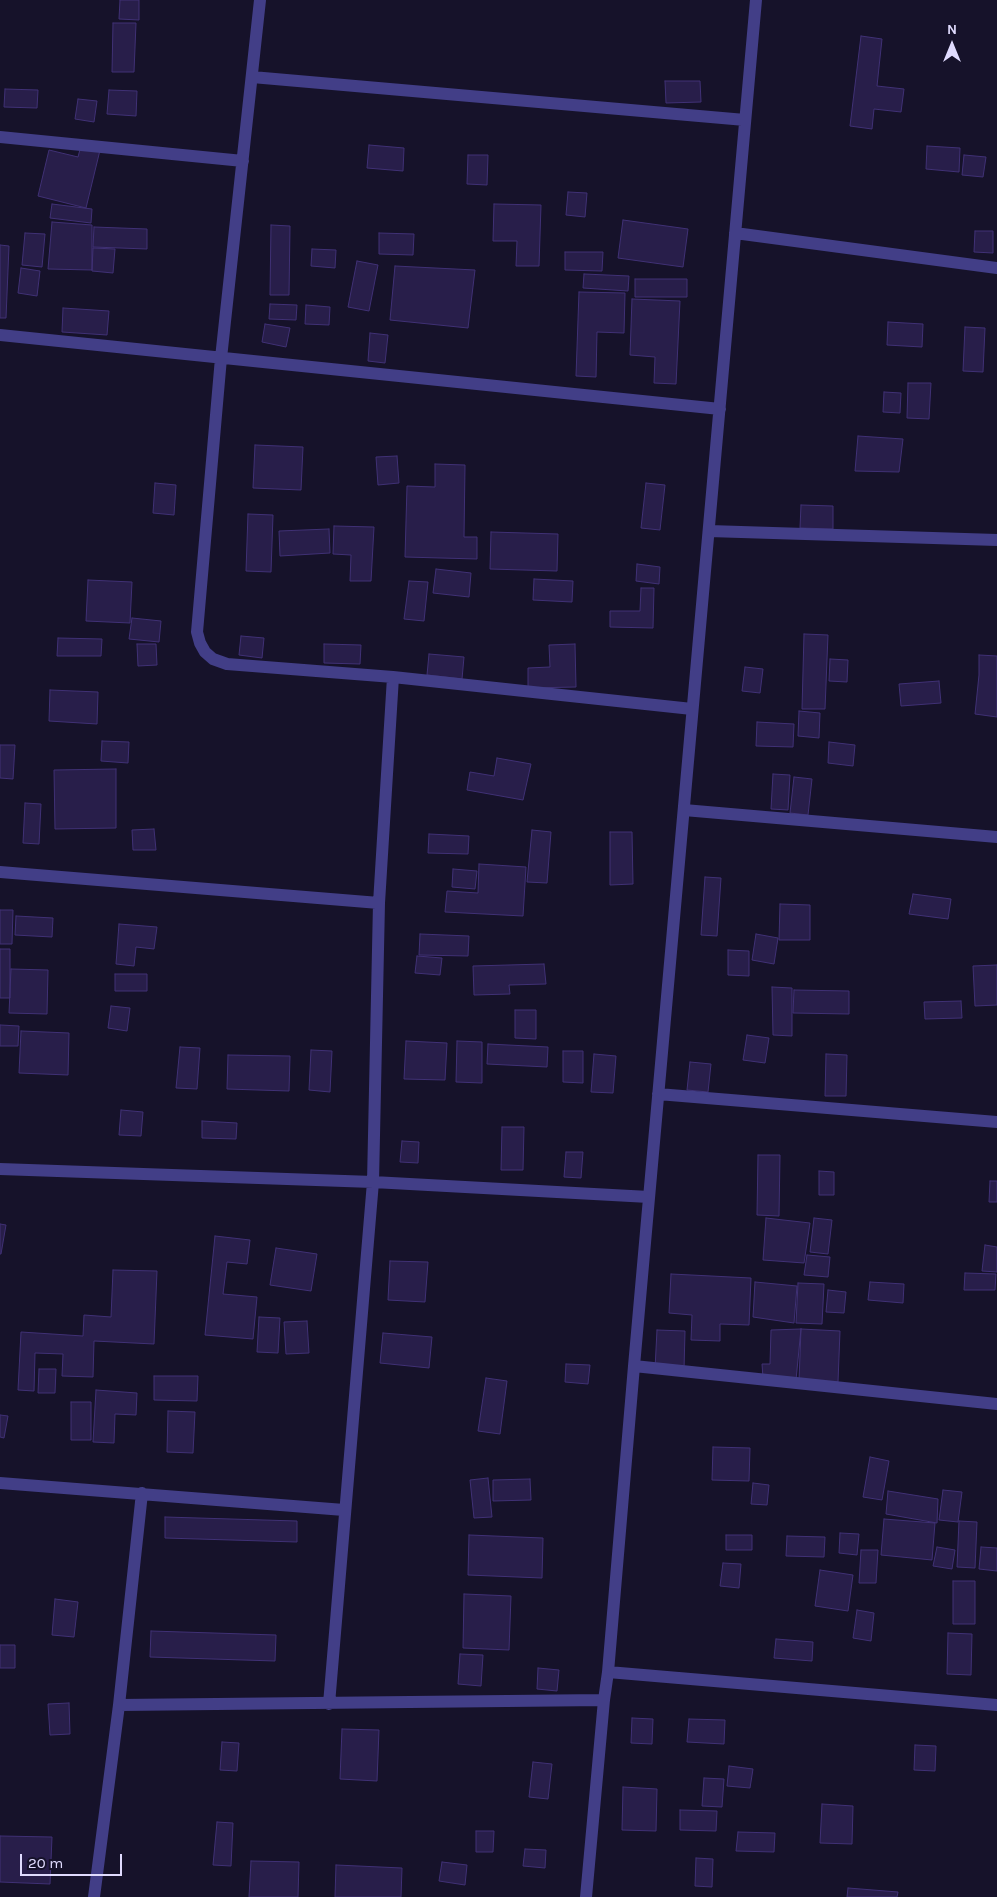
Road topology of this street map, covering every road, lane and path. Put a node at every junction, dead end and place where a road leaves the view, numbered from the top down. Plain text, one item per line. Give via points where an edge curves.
1 (260, 0) edge
2 (756, 0) edge
3 (252, 77) junction
4 (745, 120) junction
5 (0, 137) edge
6 (243, 162) junction
7 (735, 233) junction
8 (997, 268) edge
9 (0, 335) edge
10 (221, 358) junction
11 (720, 409) junction
12 (709, 531) junction
13 (997, 540) edge
14 (393, 678) junction
15 (692, 709) junction
16 (684, 810) junction
17 (997, 837) edge
18 (0, 872) edge
19 (379, 903) junction
20 (658, 1094) junction
21 (997, 1122) edge
22 (0, 1169) edge
23 (373, 1182) junction
24 (649, 1197) junction
25 (634, 1366) junction
26 (997, 1404) edge
27 (0, 1483) edge
28 (142, 1493) junction
29 (344, 1510) junction
30 (608, 1672) junction
31 (604, 1700) junction
32 (329, 1704) junction
33 (997, 1705) edge
34 (119, 1706) junction
35 (94, 1897) edge
36 (586, 1897) edge

1 - 3 street
2 - 4 street
3 - 4 street
3 - 6 street
4 - 7 street
5 - 6 street
6 - 10 street
7 - 8 street
7 - 11 street
9 - 10 street
10 - 11 street
10 - 14 street via 197,632 200,643 214,659 227,664
11 - 12 street
12 - 13 street
12 - 15 street
14 - 15 street
14 - 19 street
15 - 16 street
16 - 17 street
16 - 20 street
18 - 19 street
19 - 23 street
20 - 21 street
20 - 24 street
22 - 23 street
23 - 24 street
23 - 29 street
24 - 25 street
25 - 26 street
25 - 30 street
27 - 28 street
28 - 29 street
28 - 34 street
29 - 32 street
30 - 31 street
30 - 33 street
31 - 32 street
31 - 36 street
32 - 34 street
34 - 35 street

